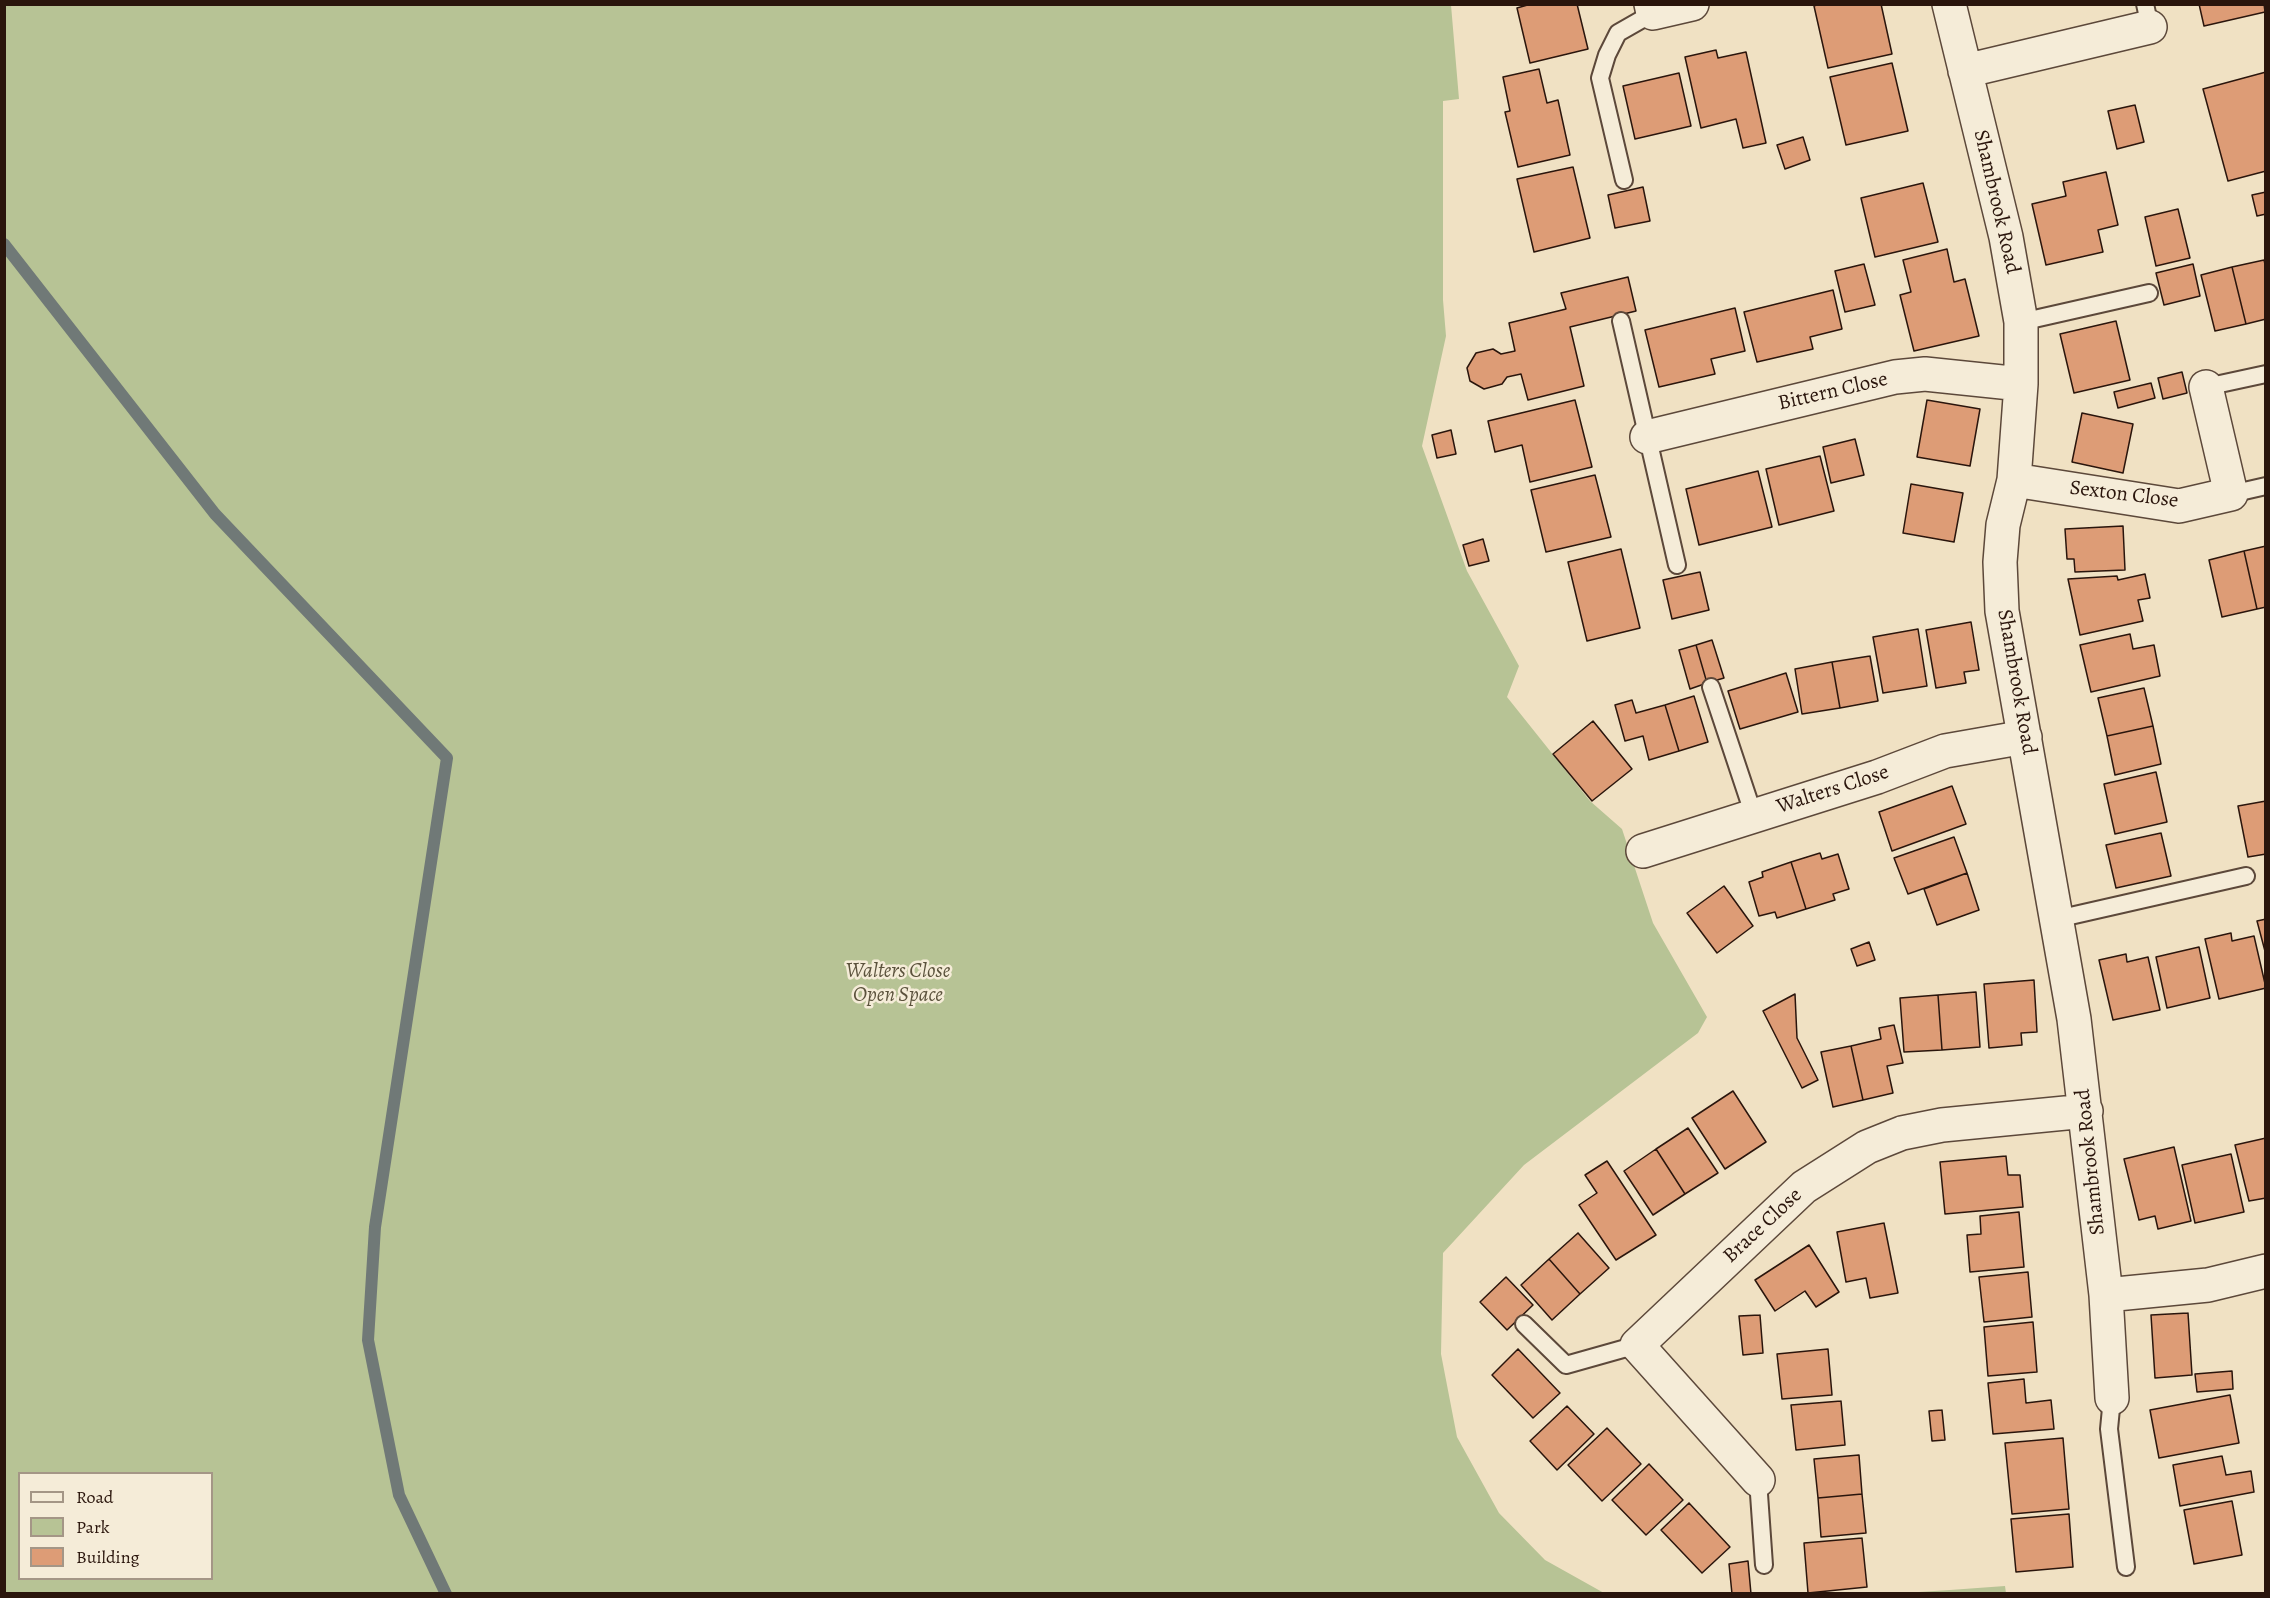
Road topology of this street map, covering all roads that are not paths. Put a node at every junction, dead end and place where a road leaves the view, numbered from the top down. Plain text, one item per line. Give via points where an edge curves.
1 (1692, 4) edge
2 (1949, 4) edge
3 (1652, 9) edge
4 (2147, 16) edge
5 (1965, 71) junction
6 (1624, 180) dead end
7 (2149, 293) dead end
8 (1621, 321) dead end
9 (2022, 322) junction
10 (2265, 374) edge
11 (2021, 384) junction
12 (2206, 387) joint
13 (1647, 437) junction
14 (2014, 480) junction
15 (2265, 486) edge
16 (2231, 494) junction
17 (1677, 566) dead end
18 (1711, 687) dead end
19 (2025, 737) junction
20 (1754, 816) junction
21 (1643, 851) dead end
22 (2246, 876) dead end
23 (2057, 919) junction
24 (2086, 1111) junction
25 (2265, 1271) edge
26 (2106, 1295) junction
27 (1524, 1324) dead end
28 (1637, 1345) junction
29 (2112, 1398) joint
30 (1758, 1479) joint
31 (1764, 1565) dead end
32 (2126, 1567) dead end

1 - 3 street
2 - 5 street, Shambrook Road
3 - 6 lane via 1618,33 1600,78
4 - 5 street
5 - 9 street, Shambrook Road via 2006,237
7 - 9 lane
8 - 13 lane
9 - 11 street, Shambrook Road
10 - 12 lane
11 - 13 street, Bittern Close via 1925,374 1895,377
11 - 14 street, Shambrook Road
12 - 16 street
13 - 17 lane
14 - 16 street, Sexton Close via 2179,506
14 - 19 street, Shambrook Road via 2003,525 2002,611
15 - 16 lane
18 - 20 lane
19 - 20 street, Walters Close via 1946,751
19 - 23 street, Shambrook Road
20 - 21 street, Walters Close
22 - 23 lane
23 - 24 street, Shambrook Road
24 - 26 street, Shambrook Road
24 - 28 street, Brace Close via 1942,1125 1902,1133 1867,1147 1804,1187
25 - 26 street via 2208,1285
26 - 29 street, Shambrook Road
27 - 28 lane via 1566,1365
28 - 30 street
29 - 32 lane, Shambrook Road via 2109,1429
30 - 31 lane

